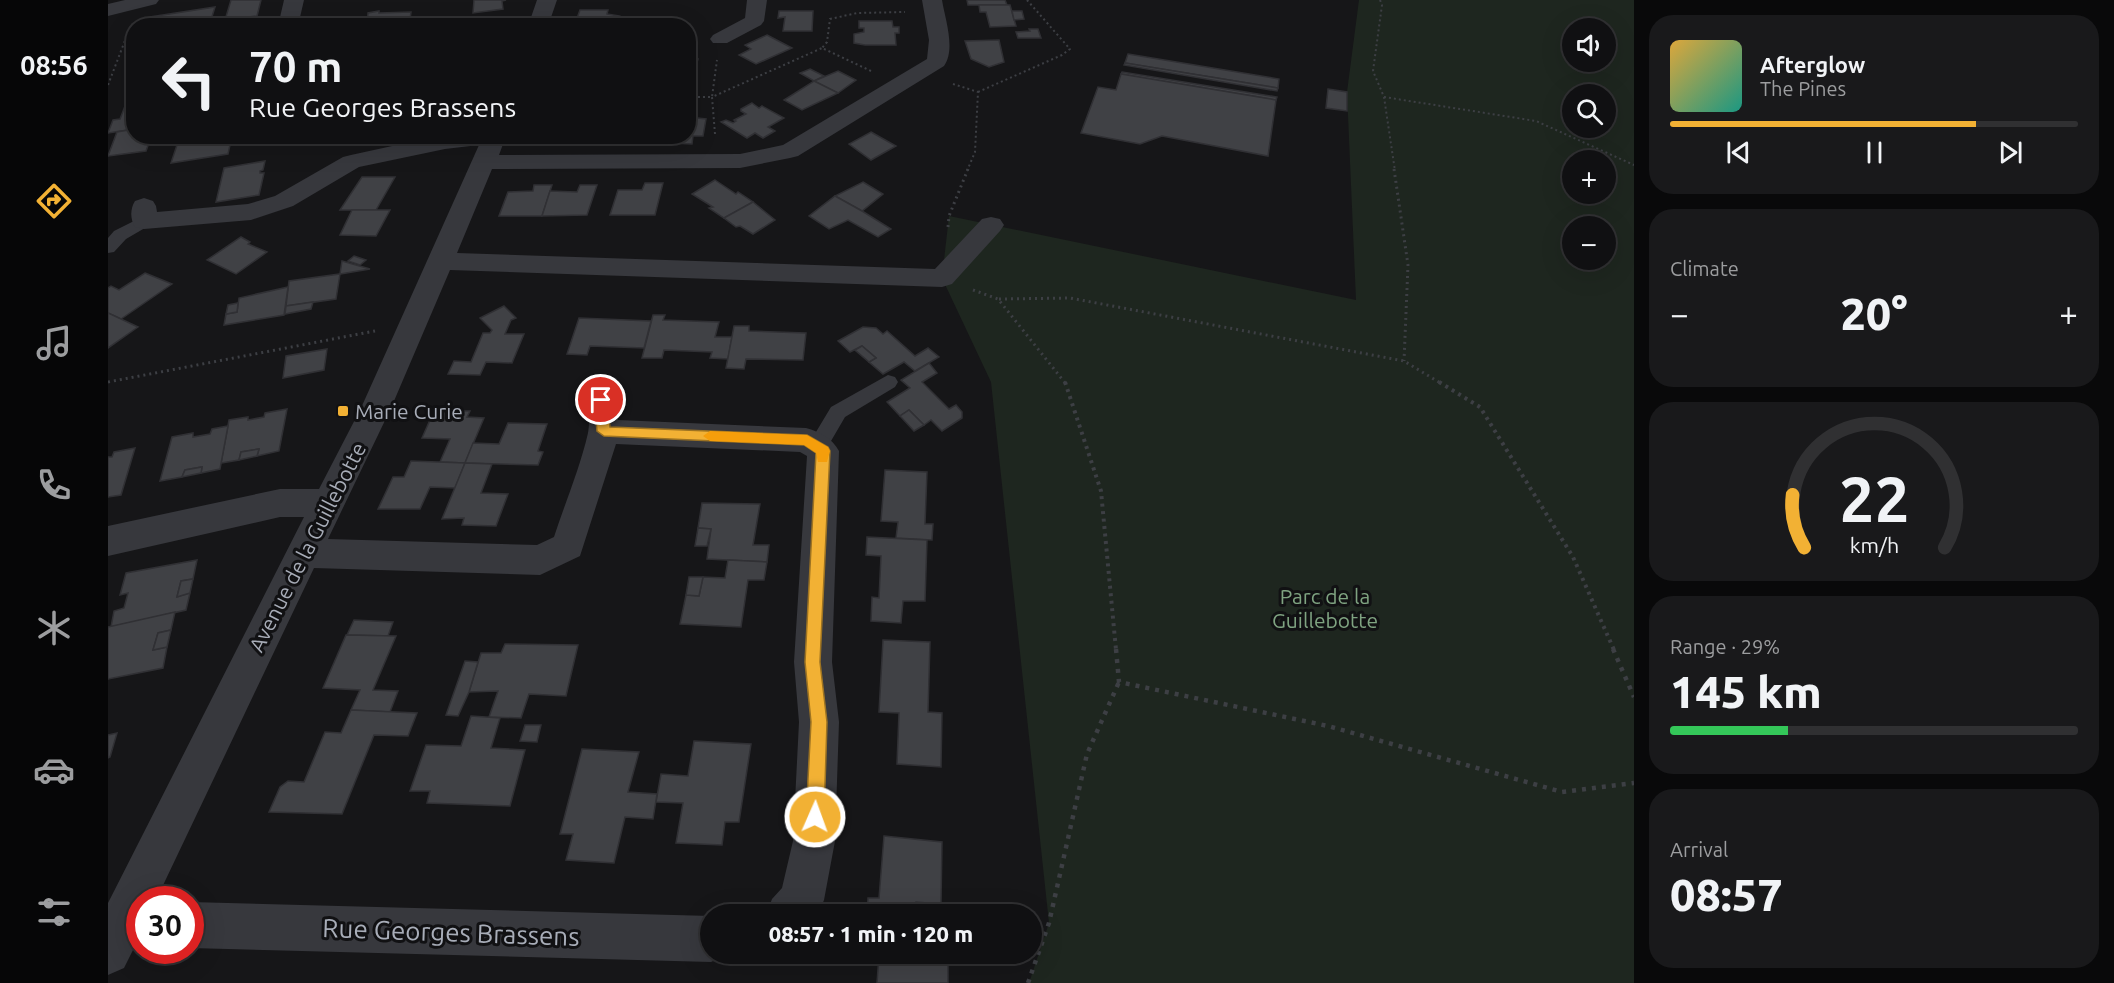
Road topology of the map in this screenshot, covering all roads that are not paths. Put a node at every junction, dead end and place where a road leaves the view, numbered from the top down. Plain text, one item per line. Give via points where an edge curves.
1 (294, 0) edge
2 (547, 0) edge
3 (757, 0) edge
4 (145, 1) edge
5 (934, 6) edge
6 (108, 10) edge
7 (290, 18) edge
8 (541, 18) edge
9 (720, 39) road end
10 (436, 144) edge
11 (476, 144) edge
12 (491, 145) edge
13 (144, 213) joint
14 (991, 225) dead end
15 (108, 248) edge
16 (441, 261) junction
17 (888, 382) dead end
18 (605, 386) dead end
19 (604, 431) junction
20 (817, 447) junction
21 (330, 503) junction
22 (108, 540) edge
23 (305, 553) junction
24 (798, 904) edge
25 (204, 925) edge
26 (124, 932) edge
27 (700, 939) edge

1 - 7 street
2 - 8 street
3 - 9 street via 754,21
4 - 6 street
5 - 12 street via 939,40 937,62 790,151 740,161 713,161
10 - 13 street via 351,162 284,201 251,212
11 - 12 street
12 - 16 street, Avenue de la Guillebotte
13 - 15 lane
14 - 16 street via 942,278
16 - 21 street, Avenue de la Guillebotte
17 - 20 lane via 837,412
18 - 19 street via 601,400
19 - 20 street via 807,440
19 - 23 street via 568,546 540,560
20 - 24 street via 823,451 813,662 819,722 814,841
21 - 22 street via 280,504
21 - 23 street, Avenue de la Guillebotte
23 - 26 street, Avenue de la Guillebotte via 249,662
25 - 27 street, Rue Georges Brassens

